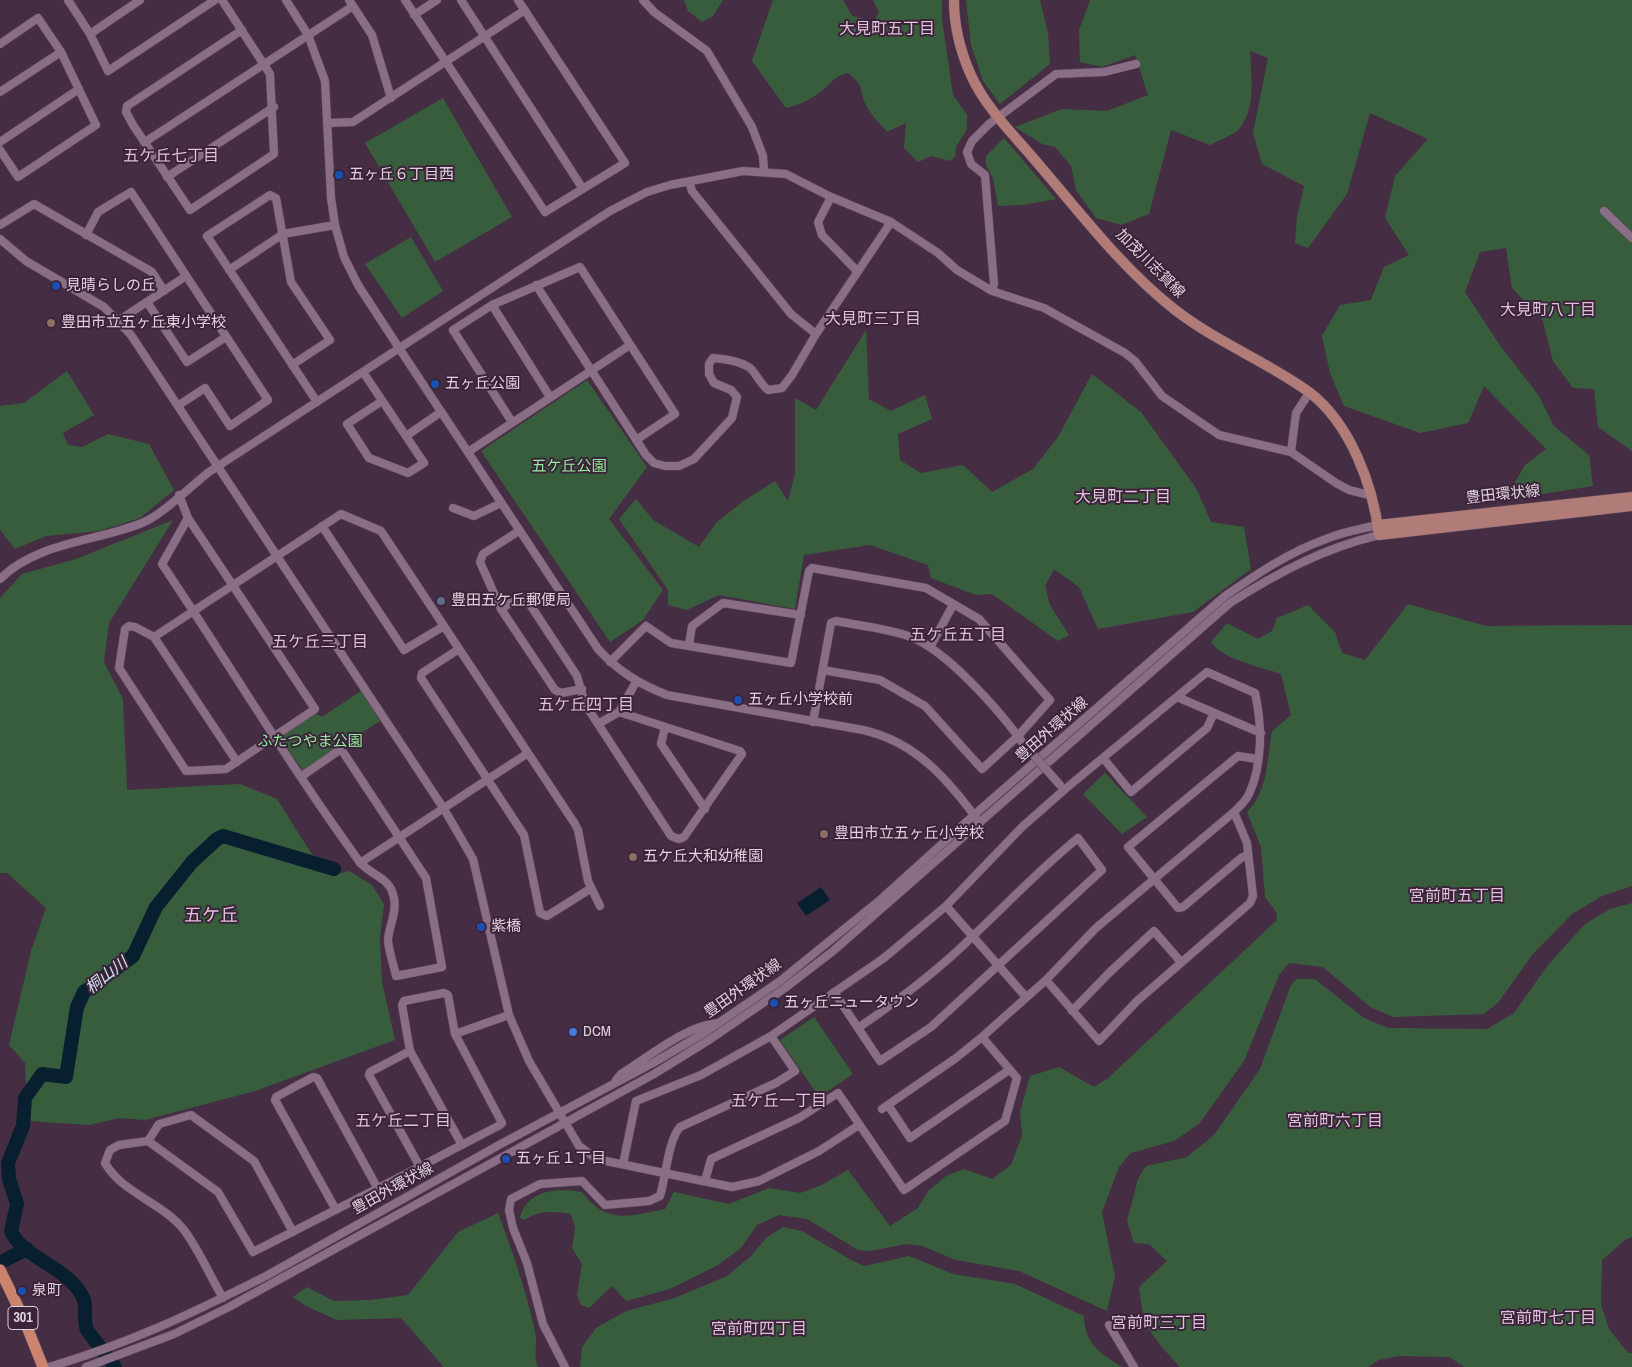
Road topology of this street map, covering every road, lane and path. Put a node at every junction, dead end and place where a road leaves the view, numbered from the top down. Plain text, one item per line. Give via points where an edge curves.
1 (68, 0) edge
2 (140, 0) edge
3 (215, 0) edge
4 (222, 0) edge
5 (286, 0) edge
6 (405, 0) edge
7 (438, 0) edge
8 (461, 0) edge
9 (518, 0) edge
10 (643, 0) edge
11 (954, 0) edge
12 (351, 3) edge
13 (525, 10) junction
14 (414, 15) junction
15 (242, 30) junction
16 (90, 34) junction
17 (308, 34) junction
18 (485, 36) junction
19 (0, 44) edge
20 (62, 52) junction
21 (446, 62) junction
22 (264, 64) junction
23 (1136, 64) dead end
24 (79, 89) junction
25 (0, 92) edge
26 (391, 98) junction
27 (274, 107) junction
28 (998, 116) junction
29 (326, 122) junction
30 (0, 142) edge
31 (144, 142) junction
32 (0, 150) edge
33 (764, 171) junction
34 (168, 177) junction
35 (689, 181) junction
36 (583, 188) junction
37 (831, 197) junction
38 (1604, 211) dead end
39 (891, 222) junction
40 (335, 225) junction
41 (0, 226) edge
42 (283, 234) junction
43 (86, 235) junction
44 (1632, 238) edge
45 (0, 239) edge
46 (229, 270) junction
47 (857, 271) junction
48 (186, 276) junction
49 (536, 286) junction
50 (164, 291) junction
51 (992, 291) junction
52 (147, 302) junction
53 (492, 305) junction
54 (118, 321) junction
55 (816, 334) junction
56 (226, 337) junction
57 (630, 345) junction
58 (399, 348) junction
59 (292, 366) junction
60 (591, 370) junction
61 (363, 372) junction
62 (1310, 393) junction
63 (550, 397) junction
64 (382, 401) junction
65 (317, 402) junction
66 (179, 405) junction
67 (441, 412) junction
68 (512, 422) junction
69 (406, 436) junction
70 (636, 440) junction
71 (468, 452) junction
72 (1291, 452) junction
73 (219, 466) junction
74 (179, 495) junction
75 (1369, 495) junction
76 (1632, 497) edge
77 (501, 503) junction
78 (1632, 506) edge
79 (454, 508) dead end
80 (188, 518) junction
81 (322, 526) junction
82 (1378, 530) junction
83 (519, 531) junction
84 (278, 556) junction
85 (0, 578) edge
86 (233, 585) junction
87 (953, 605) junction
88 (501, 609) junction
89 (194, 611) junction
90 (801, 615) junction
91 (444, 626) junction
92 (154, 638) junction
93 (689, 645) junction
94 (930, 646) junction
95 (459, 649) junction
96 (610, 662) junction
97 (823, 670) junction
98 (636, 682) junction
99 (582, 689) junction
100 (1177, 697) junction
101 (619, 712) junction
102 (1214, 713) junction
103 (813, 722) junction
104 (598, 724) junction
105 (665, 727) junction
106 (1261, 733) junction
107 (275, 736) junction
108 (1020, 738) junction
109 (528, 753) junction
110 (1103, 758) junction
111 (1257, 759) junction
112 (237, 762) junction
113 (302, 776) junction
114 (488, 779) junction
115 (1062, 788) junction
116 (444, 809) junction
117 (705, 809) junction
118 (1234, 812) junction
119 (974, 814) junction
120 (980, 823) junction
121 (400, 837) junction
122 (1248, 855) junction
123 (360, 863) junction
124 (1153, 878) junction
125 (590, 890) junction
126 (600, 906) dead end
127 (946, 906) junction
128 (973, 936) junction
129 (1180, 962) junction
130 (999, 967) junction
131 (1046, 980) junction
132 (834, 992) junction
133 (1026, 997) junction
134 (1072, 1011) junction
135 (509, 1015) junction
136 (858, 1028) junction
137 (456, 1034) junction
138 (771, 1036) junction
139 (982, 1037) junction
140 (410, 1051) junction
141 (1009, 1070) junction
142 (559, 1114) junction
143 (564, 1123) junction
144 (859, 1125) junction
145 (148, 1141) junction
146 (462, 1145) junction
147 (623, 1164) junction
148 (420, 1167) junction
149 (667, 1173) junction
150 (705, 1181) junction
151 (378, 1189) junction
152 (336, 1210) junction
153 (293, 1232) junction
154 (0, 1271) edge
155 (223, 1298) junction
156 (1109, 1325) dead end
157 (43, 1367) edge
158 (49, 1367) edge
159 (86, 1367) edge
160 (565, 1367) edge
161 (1134, 1367) edge

1 - 16 street
2 - 16 street
3 - 16 street via 108,71
4 - 15 street
5 - 17 street
6 - 14 street
7 - 14 street
8 - 18 street
9 - 13 street
10 - 33 street via 654,12 707,51 752,127 763,156
11 - 28 main road, 加茂川志賀線 via 956,30 970,74
12 - 17 street
12 - 26 street via 372,35
13 - 18 street
13 - 36 street via 625,163
14 - 21 street
15 - 22 street
15 - 31 street via 127,106 126,112
17 - 22 street
17 - 29 street via 325,81
18 - 21 street
18 - 36 street
19 - 20 street via 38,18
20 - 24 street
20 - 25 street
21 - 26 street
21 - 36 street via 545,212
22 - 27 street via 270,74
22 - 31 street
23 - 28 street via 1104,72 1056,74
24 - 30 street
24 - 32 street via 96,125 18,177
26 - 29 street via 353,122
27 - 34 street
27 - 34 street via 274,154 190,210
28 - 51 street via 972,141 967,152 971,164 986,175
28 - 62 main road, 加茂川志賀線 via 1149,288 1212,336
29 - 40 street
31 - 34 street
33 - 35 street via 743,171
33 - 37 street via 786,174
35 - 55 street via 692,190 791,314
35 - 58 street via 647,192 610,211
37 - 39 street
37 - 47 street via 818,222 822,235
38 - 44 street
39 - 47 street
39 - 51 street
40 - 42 street
40 - 58 street via 347,264
41 - 43 street via 34,204
42 - 46 street
42 - 46 street via 276,198 270,195 207,236
42 - 59 street via 291,282 330,340
43 - 48 street via 98,212 131,192
43 - 50 street via 152,272
45 - 54 street via 26,261 97,303
46 - 59 street
47 - 55 street
48 - 50 street
48 - 56 street
49 - 53 street
49 - 57 street via 580,267
49 - 60 street
50 - 52 street
51 - 72 street via 1044,308 1125,353 1162,396 1219,434
52 - 54 street
52 - 56 street via 186,362
53 - 63 street
53 - 68 street via 453,330
54 - 66 street
55 - 70 street via 782,388 768,390 759,383 751,369 713,358 709,374 714,383 731,390 736,397 736,406 732,418 694,459 679,466 654,463
56 - 66 street via 268,400 230,426 205,388
57 - 60 street
57 - 70 street via 675,414
58 - 61 street
58 - 67 street
59 - 65 street
60 - 63 street
60 - 70 street
61 - 64 street
61 - 65 street
62 - 72 street via 1296,412
62 - 75 main road, 加茂川志賀線 via 1350,442
63 - 68 street
64 - 69 street
64 - 69 street via 347,424 369,458 408,472 424,464
65 - 73 street
66 - 73 street
67 - 69 street
67 - 71 street
68 - 71 street
71 - 77 street
72 - 75 street via 1343,487
73 - 74 street
73 - 84 street
74 - 80 street
74 - 85 street via 143,523 44,551 16,564
75 - 82 main road, 加茂川志賀線
76 - 82 main road, 豊田環状線
77 - 79 street via 474,516
77 - 83 street
78 - 82 main road, 豊田環状線
80 - 86 street
80 - 89 street via 162,564
81 - 84 street
81 - 91 street via 340,514 381,530
81 - 91 street via 404,650
82 - 119 street, 豊田外環状線 via 1326,538 1265,569 1225,596
82 - 120 street, 豊田外環状線 via 1302,560 1230,604
83 - 88 street via 480,558
83 - 96 street
84 - 86 street
84 - 116 street
86 - 89 street
86 - 107 street via 316,710
87 - 90 street via 926,588 812,568
87 - 94 street
87 - 108 street via 979,619 1050,700
88 - 99 street via 556,691
88 - 99 street via 521,596 525,597 577,676
89 - 92 street
89 - 107 street
90 - 93 street via 723,603 692,626
90 - 93 street via 791,663
91 - 95 street
92 - 112 street
92 - 112 street via 135,627 125,629 119,668 127,683 186,771 226,769
93 - 96 street via 672,643 646,626
94 - 97 street via 900,634 833,622
94 - 108 street via 961,671
95 - 109 street
95 - 114 street via 422,673 421,678
96 - 98 street
97 - 103 street
97 - 108 street via 880,680 925,706 980,769
98 - 101 street
98 - 103 street via 667,695
99 - 104 street via 584,704
100 - 102 street
100 - 106 street via 1207,672 1256,693
100 - 110 street
101 - 104 street
101 - 105 street
102 - 106 street
102 - 110 street via 1207,728 1131,792
103 - 119 street via 874,733 902,744 933,767
104 - 117 street via 671,836 679,839 688,834
105 - 117 street via 661,744
105 - 117 street via 742,754
106 - 111 street
107 - 112 street
107 - 113 street
108 - 115 street, bridge
109 - 114 street
109 - 125 street via 578,830
110 - 115 street
111 - 118 street via 1248,796
111 - 124 street via 1238,756 1128,847
113 - 121 street via 341,750
113 - 123 street
114 - 116 street
114 - 125 street via 526,839 540,914 547,916
115 - 127 street
116 - 121 street
116 - 135 street via 473,859
118 - 122 street
118 - 124 street
119 - 120 street
119 - 142 street, 豊田外環状線 via 880,900 780,981 719,1023
120 - 143 street, 豊田外環状線 via 786,988 709,1040
121 - 123 street
121 - 123 street via 426,878 442,967 396,976 388,940 395,908 394,894 386,880
122 - 124 street via 1240,858 1183,908 1178,908
122 - 129 street via 1253,896 1250,903
124 - 131 street via 1096,928
125 - 126 street
127 - 128 street
127 - 132 street via 884,958
128 - 130 street
128 - 130 street via 1044,865 1078,838 1102,870
128 - 136 street via 907,994
129 - 134 street via 1099,1041
129 - 134 street via 1154,931
130 - 133 street
130 - 136 street via 931,1027 880,1061
131 - 133 street
131 - 134 street
132 - 136 street
132 - 138 street
133 - 139 street
135 - 137 street
135 - 142 street via 529,1061
137 - 140 street via 448,995 444,993 404,1001
137 - 146 street via 502,1123
138 - 147 street via 701,1075 636,1101
138 - 149 street via 795,1071 680,1127 673,1135
139 - 141 street
139 - 141 street via 885,1107 910,1138
140 - 146 street
140 - 148 street via 370,1072 370,1076
141 - 144 street via 1017,1078 1005,1121 904,1190
142 - 143 street
142 - 155 street, 豊田外環状線
143 - 147 street via 579,1146 594,1157
143 - 159 street, 豊田外環状線 via 227,1308 174,1334
144 - 150 street via 819,1152 759,1181 732,1187
144 - 150 street via 838,1093 799,1118 711,1159
145 - 153 street via 218,1192 251,1251
145 - 153 street via 159,1124 191,1115 254,1160
145 - 155 street via 119,1145 110,1150 105,1163 111,1174 166,1213 184,1230
146 - 148 street
147 - 149 street
148 - 151 street
149 - 150 street
149 - 160 street via 660,1196 649,1201 605,1205 582,1180 540,1184 512,1199 508,1210 527,1263 543,1324
151 - 152 street
151 - 152 street via 317,1078 313,1078 274,1100
152 - 153 street
154 - 157 highway, 301
155 - 158 street, 豊田外環状線 via 110,1348
156 - 161 street

